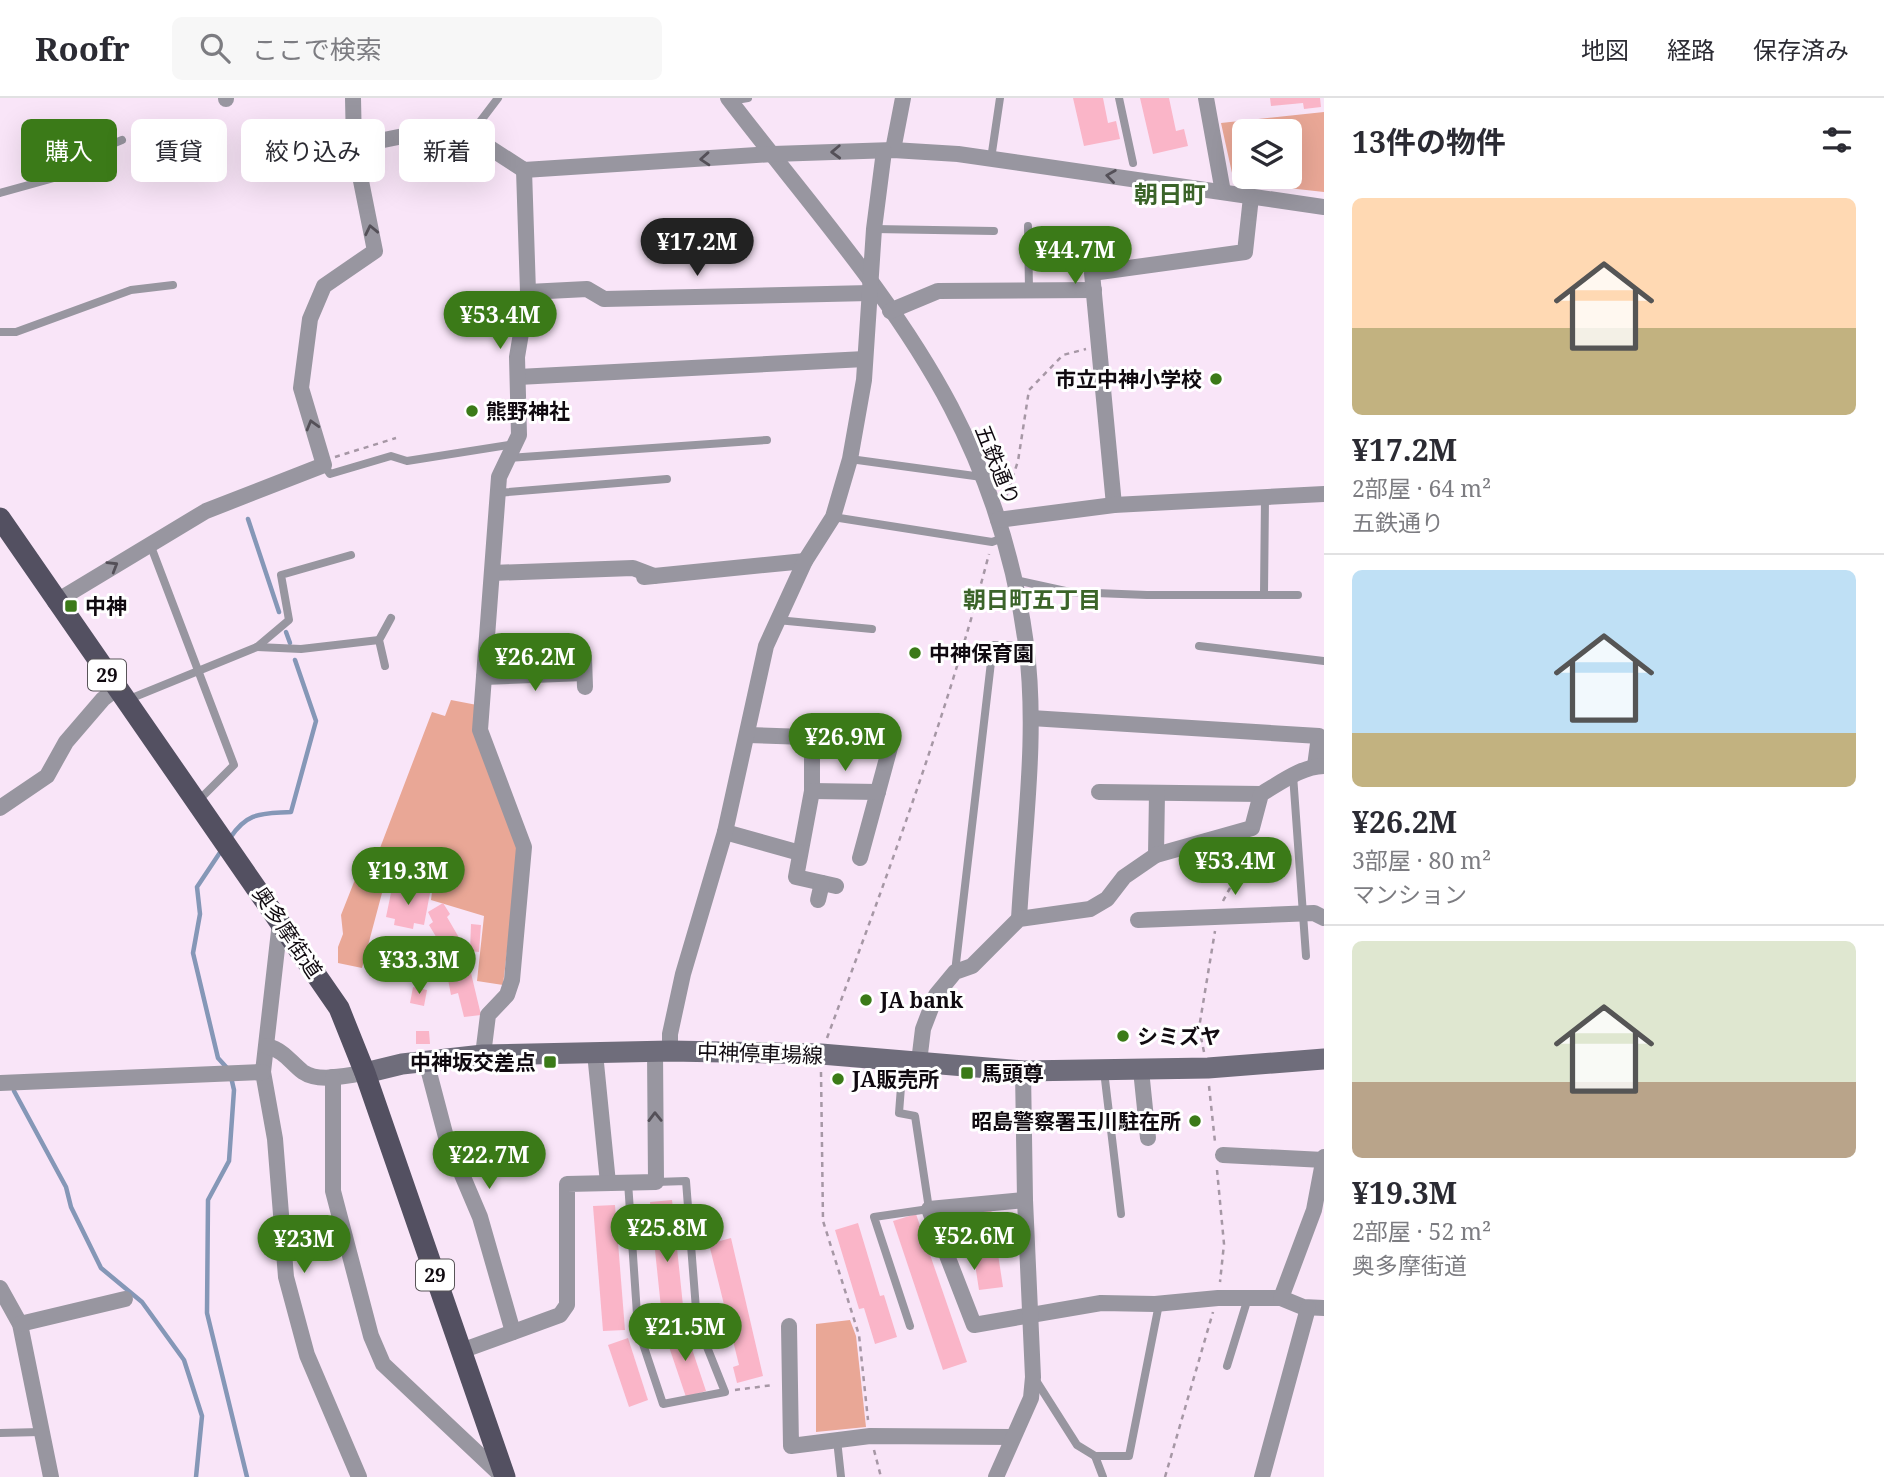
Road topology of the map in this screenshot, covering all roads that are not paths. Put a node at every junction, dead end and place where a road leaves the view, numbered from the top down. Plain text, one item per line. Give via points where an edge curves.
1 (353, 98) edge
2 (498, 98) edge
3 (748, 98) edge
4 (903, 98) edge
5 (1000, 98) edge
6 (1119, 98) edge
7 (1206, 98) edge
8 (729, 100) edge
9 (353, 119) edge
10 (482, 119) edge
11 (122, 140) dead end
12 (888, 150) junction
13 (495, 152) edge
14 (773, 154) junction
15 (991, 159) junction
16 (1133, 163) dead end
17 (523, 170) junction
18 (362, 182) edge
19 (1223, 192) junction
20 (0, 193) edge
21 (1251, 197) junction
22 (1324, 207) edge
23 (1028, 226) dead end
24 (874, 229) junction
25 (994, 231) dead end
26 (173, 285) dead end
27 (870, 289) junction
28 (1029, 290) junction
29 (1094, 290) junction
30 (528, 292) junction
31 (890, 311) junction
32 (0, 332) edge
33 (865, 359) junction
34 (518, 377) junction
35 (767, 440) dead end
36 (511, 451) junction
37 (850, 458) junction
38 (323, 463) junction
39 (982, 477) junction
40 (667, 479) dead end
41 (497, 493) junction
42 (1324, 494) edge
43 (1265, 498) junction
44 (1114, 505) junction
45 (833, 517) junction
46 (0, 518) edge
47 (998, 520) junction
48 (998, 540) junction
49 (150, 544) junction
50 (352, 555) dead end
51 (805, 561) junction
52 (492, 573) junction
53 (1015, 580) junction
54 (1264, 594) junction
55 (1298, 595) dead end
56 (55, 602) junction
57 (391, 618) dead end
58 (776, 620) junction
59 (872, 629) dead end
60 (379, 640) junction
61 (1026, 646) junction
62 (1199, 646) dead end
63 (257, 647) junction
64 (1324, 661) edge
65 (385, 666) dead end
66 (198, 671) junction
67 (584, 672) dead end
68 (484, 677) junction
69 (120, 695) junction
70 (1031, 718) junction
71 (1321, 730) edge
72 (748, 735) junction
73 (812, 737) junction
74 (1319, 766) edge
75 (1293, 775) junction
76 (812, 791) junction
77 (878, 792) junction
78 (1099, 792) dead end
79 (1157, 793) junction
80 (1261, 794) junction
81 (196, 803) junction
82 (0, 808) edge
83 (725, 832) junction
84 (800, 853) junction
85 (1156, 855) junction
86 (860, 858) dead end
87 (818, 900) dead end
88 (1302, 913) junction
89 (1324, 918) edge
90 (1019, 919) junction
91 (1138, 920) dead end
92 (280, 922) junction
93 (1306, 956) dead end
94 (955, 972) junction
95 (267, 1046) junction
96 (662, 1051) junction
97 (595, 1053) junction
98 (483, 1055) junction
99 (1324, 1059) edge
100 (426, 1061) junction
101 (911, 1062) junction
102 (1141, 1070) junction
103 (1023, 1071) junction
104 (1104, 1071) junction
105 (262, 1072) junction
106 (365, 1073) junction
107 (333, 1077) junction
108 (0, 1083) edge
109 (1148, 1138) dead end
110 (1218, 1156) road end
111 (1324, 1158) edge
112 (628, 1182) junction
113 (656, 1182) junction
114 (608, 1183) junction
115 (1025, 1200) junction
116 (929, 1209) junction
117 (1121, 1213) dead end
118 (0, 1288) edge
119 (1248, 1298) junction
120 (1281, 1298) junction
121 (125, 1299) dead end
122 (1159, 1304) junction
123 (1316, 1308) edge
124 (1030, 1315) junction
125 (20, 1324) junction
126 (789, 1325) dead end
127 (910, 1326) dead end
128 (513, 1332) junction
129 (461, 1351) junction
130 (1227, 1366) dead end
131 (1033, 1377) junction
132 (40, 1432) junction
133 (0, 1433) edge
134 (1012, 1437) junction
135 (837, 1440) junction
136 (1095, 1456) junction
137 (51, 1477) edge
138 (359, 1477) edge
139 (504, 1477) edge
140 (841, 1477) edge
141 (996, 1477) edge
142 (1103, 1477) edge
143 (1262, 1477) edge

1 - 9 street
2 - 10 lane
3 - 8 lane
4 - 12 street
5 - 15 lane
6 - 16 lane
7 - 19 street
8 - 14 street, 五鉄通り
11 - 20 lane via 78,158 72,173
12 -> 14 street
12 - 15 street
12 - 24 street
13 - 17 street
14 -> 17 street
14 - 27 street, 五鉄通り
19 -> 15 street
17 - 30 street
38 -> 18 street via 301,388 310,319 324,286 376,251
19 - 21 street
21 - 22 street
21 - 29 street via 1245,253 1092,274
23 - 28 lane
24 - 25 lane
24 - 27 street
26 - 32 lane via 131,290 41,324
27 - 30 street via 604,299 587,289
27 - 31 street, 五鉄通り
27 - 33 street
28 - 29 street
28 - 31 street via 938,291
29 - 44 street
30 - 34 street
31 - 39 street, 五鉄通り via 951,407
33 - 34 street
33 - 37 street
34 - 36 street via 519,435
35 - 36 lane
36 - 38 lane via 407,460 391,456 330,474
36 - 41 street
37 - 39 lane
37 - 45 street
38 - 49 street via 206,511
39 - 47 street, 五鉄通り
40 - 41 lane
41 - 52 street
42 - 43 street
43 - 44 street
43 - 54 lane
44 - 47 street
45 - 48 lane
45 - 51 street
46 - 56 main road, 奥多摩街道 / 29
47 - 48 street, 五鉄通り
48 - 53 street, 五鉄通り
56 -> 49 street
49 - 66 lane
50 - 63 lane via 281,575 289,620
51 - 52 street via 649,576 633,568
51 - 58 street
52 - 68 street
53 - 54 lane via 1070,592
53 - 61 street, 五鉄通り
54 - 55 lane
56 - 69 main road, 奥多摩街道 / 29
57 - 60 lane
58 - 59 lane
58 - 72 street via 754,693
60 - 63 lane via 301,649
60 - 65 lane
61 - 70 street, 五鉄通り
61 - 94 lane via 993,646
62 - 64 lane
63 - 66 lane
66 - 69 lane
66 - 81 lane via 234,765
67 - 68 street
68 - 98 street via 480,730 524,847 512,980 507,995 488,1015
69 - 81 main road, 奥多摩街道 / 29
69 - 82 street via 103,699 66,742 47,776
70 - 71 street
70 - 90 street, 五鉄通り
71 - 74 street
72 - 73 street
72 - 83 street
73 - 76 street
73 - 77 street via 892,740
74 - 75 street
75 - 80 street
75 - 88 lane
76 - 77 street
76 - 84 street
77 - 86 street
78 - 79 street
79 - 80 street
79 - 85 street
80 - 85 street via 1252,828
81 - 92 main road, 奥多摩街道 / 29
83 - 84 street
83 - 96 street
84 - 87 street via 796,877 829,884
85 - 90 street via 1124,877 1107,900 1090,909
88 - 89 street
88 - 91 street
88 - 93 lane
90 - 94 street via 972,966
92 - 95 street
92 - 106 main road, 奥多摩街道 / 29 via 339,1008
94 - 101 street via 936,995
95 - 105 street
95 - 107 street via 282,1050 305,1073
96 - 97 main road, 中神停車場線
96 - 101 main road, 中神停車場線
113 -> 96 street
97 - 98 main road, 中神停車場線
97 - 114 street
98 - 100 main road, 中神停車場線
99 - 102 main road, 中神停車場線
100 - 106 main road, 中神停車場線
100 - 128 street via 446,1137 480,1217
101 - 103 main road, 中神停車場線
101 - 116 lane via 899,1112 915,1116
102 - 104 main road, 中神停車場線
102 - 109 street
103 - 104 main road, 中神停車場線
103 - 115 street
104 - 117 lane
105 - 108 street
105 - 138 street via 275,1139 286,1277 307,1355
106 - 107 street
106 - 129 main road, 奥多摩街道 / 29
107 - 139 street via 333,1191 371,1336 383,1364
110 - 111 street
111 - 120 street via 1314,1210
112 - 113 street
112 - 113 lane via 638,1329 663,1404 725,1392 697,1322 686,1181
112 - 114 street
114 - 128 street via 568,1184 567,1306 560,1315
115 - 116 street
115 - 124 street
116 - 124 street via 974,1325
116 - 127 lane via 874,1217
118 - 125 street
119 - 120 street
119 - 122 street
119 - 130 lane
120 - 123 street
121 - 125 street
122 - 124 street via 1101,1303
122 - 136 lane via 1129,1456
123 - 143 street
124 - 131 street
125 - 132 street
126 - 135 street via 791,1446
128 - 129 street
129 - 139 main road, 奥多摩街道 / 29
131 - 134 street via 1031,1398
131 - 136 lane via 1077,1445
132 - 133 lane
132 - 137 street
134 - 135 street
134 - 141 street
135 - 140 lane
136 - 142 lane

